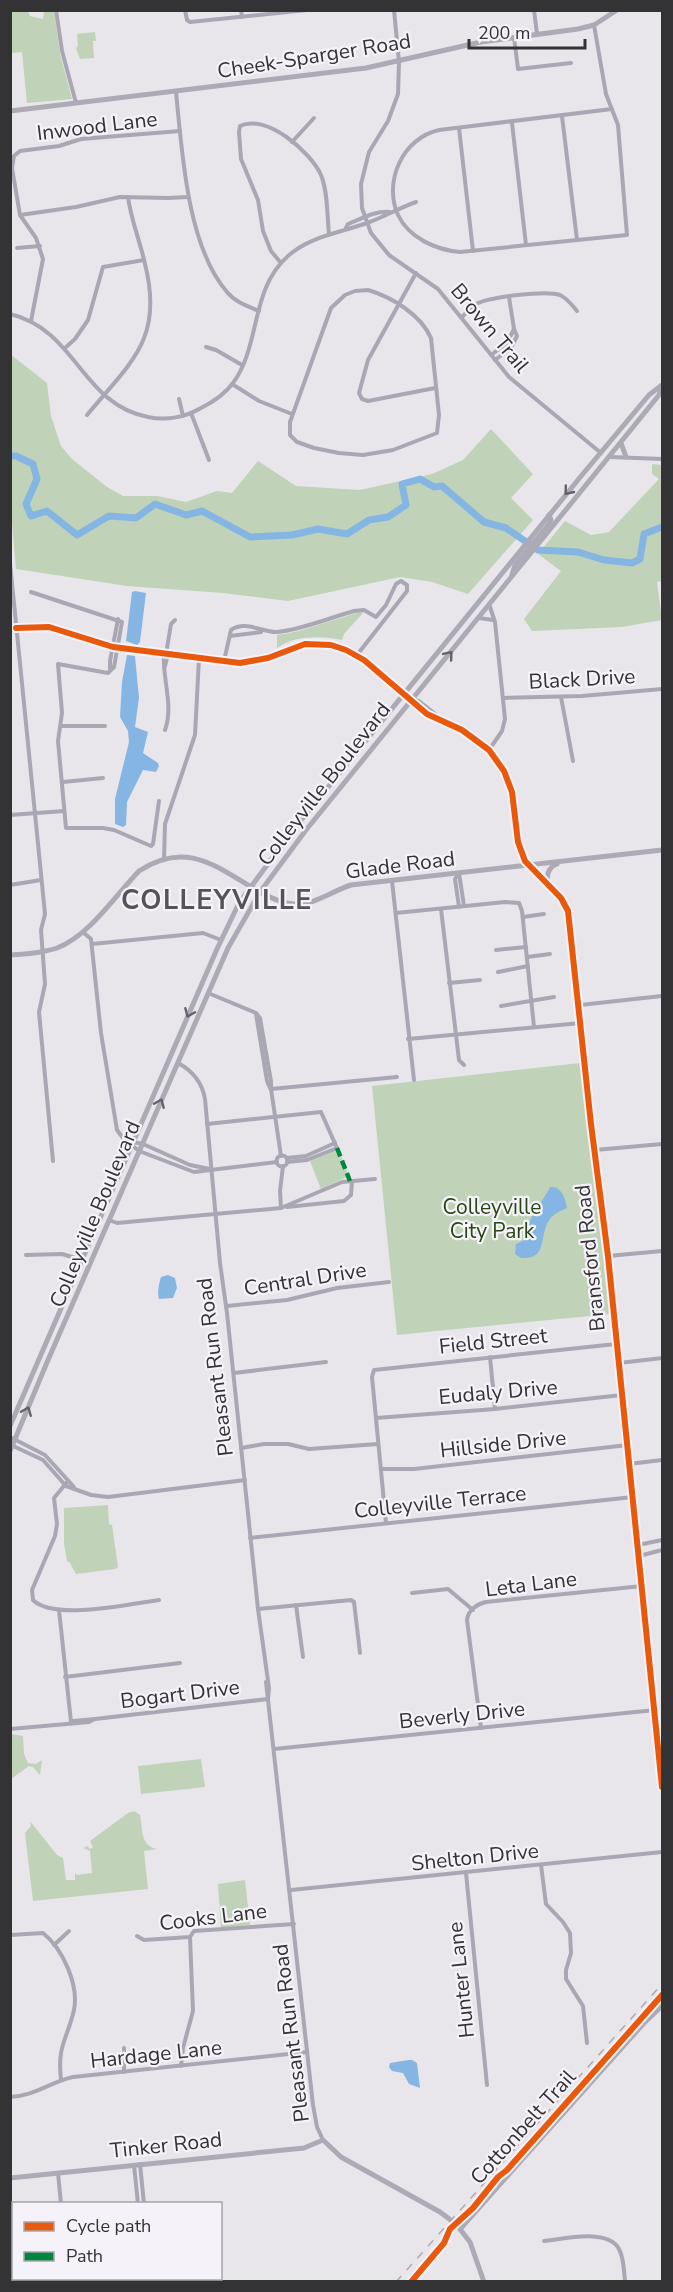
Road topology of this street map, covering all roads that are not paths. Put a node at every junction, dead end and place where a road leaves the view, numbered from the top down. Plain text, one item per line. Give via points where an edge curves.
1 (56, 10) edge
2 (185, 10) edge
3 (242, 10) edge
4 (307, 10) edge
5 (394, 10) edge
6 (534, 10) edge
7 (617, 10) edge
8 (299, 11) edge
9 (242, 17) junction
10 (594, 25) junction
11 (537, 34) junction
12 (514, 36) junction
13 (399, 62) junction
14 (572, 63) dead end
15 (176, 92) junction
16 (76, 103) junction
17 (612, 110) junction
18 (10, 111) edge
19 (562, 116) junction
20 (314, 118) dead end
21 (512, 123) junction
22 (459, 128) junction
23 (180, 131) junction
24 (292, 142) junction
25 (188, 196) junction
26 (128, 197) junction
27 (416, 202) dead end
28 (396, 209) junction
29 (390, 212) junction
30 (20, 215) junction
31 (364, 218) junction
32 (367, 223) junction
33 (346, 228) junction
34 (329, 234) junction
35 (577, 240) junction
36 (526, 245) junction
37 (40, 246) junction
38 (17, 248) dead end
39 (473, 251) junction
40 (144, 260) junction
41 (281, 263) junction
42 (416, 273) junction
43 (510, 297) junction
44 (398, 304) junction
45 (258, 310) junction
46 (577, 311) dead end
47 (10, 314) edge
48 (462, 316) junction
49 (31, 321) junction
50 (514, 328) junction
51 (65, 348) junction
52 (206, 348) dead end
53 (491, 355) junction
54 (495, 360) junction
55 (242, 365) junction
56 (232, 384) junction
57 (663, 386) edge
58 (435, 388) junction
59 (104, 396) junction
60 (178, 399) dead end
61 (191, 413) junction
62 (292, 414) junction
63 (87, 415) dead end
64 (183, 416) junction
65 (630, 418) junction
66 (636, 423) junction
67 (621, 443) junction
68 (601, 453) junction
69 (610, 457) junction
70 (626, 457) junction
71 (663, 459) edge
72 (209, 460) dead end
73 (547, 526) junction
74 (11, 566) edge
75 (31, 592) dead end
76 (489, 604) junction
77 (376, 617) junction
78 (479, 618) junction
79 (175, 620) dead end
80 (494, 621) junction
81 (382, 622) junction
82 (16, 628) junction
83 (268, 632) junction
84 (230, 636) junction
85 (115, 647) junction
86 (166, 654) junction
87 (357, 655) junction
88 (200, 658) junction
89 (224, 661) junction
90 (663, 689) edge
91 (404, 694) junction
92 (561, 697) junction
93 (503, 698) junction
94 (411, 699) junction
95 (60, 726) junction
96 (105, 726) dead end
97 (165, 730) dead end
98 (489, 750) junction
99 (573, 761) dead end
100 (104, 778) dead end
101 (63, 782) junction
102 (159, 801) dead end
103 (316, 803) junction
104 (323, 809) junction
105 (64, 812) junction
106 (35, 813) junction
107 (10, 815) edge
108 (663, 850) edge
109 (164, 859) junction
110 (563, 862) junction
111 (527, 866) junction
112 (459, 873) junction
113 (41, 880) junction
114 (393, 881) junction
115 (547, 884) junction
116 (10, 885) edge
117 (251, 887) junction
118 (260, 892) junction
119 (464, 906) junction
120 (459, 907) junction
121 (441, 909) junction
122 (396, 913) junction
123 (544, 914) dead end
124 (523, 917) junction
125 (84, 933) junction
126 (221, 940) junction
127 (92, 945) junction
128 (526, 947) junction
129 (496, 950) dead end
130 (43, 951) junction
131 (550, 954) dead end
132 (10, 956) edge
133 (527, 957) junction
134 (528, 966) junction
135 (498, 972) dead end
136 (480, 980) dead end
137 (449, 983) junction
138 (207, 993) junction
139 (663, 996) edge
140 (554, 997) dead end
141 (532, 1001) junction
142 (580, 1005) junction
143 (501, 1006) dead end
144 (581, 1023) junction
145 (534, 1027) junction
146 (456, 1034) junction
147 (408, 1040) junction
148 (178, 1063) junction
149 (464, 1065) dead end
150 (397, 1077) dead end
151 (414, 1080) dead end
152 (270, 1089) junction
153 (274, 1116) junction
154 (207, 1124) junction
155 (131, 1143) junction
156 (142, 1144) junction
157 (663, 1144) edge
158 (594, 1150) junction
159 (140, 1151) junction
160 (281, 1155) junction
161 (53, 1161) dead end
162 (277, 1162) junction
163 (286, 1162) junction
164 (211, 1169) junction
165 (375, 1179) dead end
166 (352, 1181) junction
167 (281, 1208) junction
168 (215, 1214) junction
169 (101, 1216) junction
170 (108, 1220) junction
171 (663, 1251) edge
172 (26, 1255) dead end
173 (608, 1256) junction
174 (82, 1260) junction
175 (90, 1266) junction
176 (389, 1282) dead end
177 (226, 1306) junction
178 (616, 1344) junction
179 (490, 1357) junction
180 (663, 1358) edge
181 (326, 1362) dead end
182 (618, 1363) junction
183 (234, 1373) junction
184 (622, 1395) junction
185 (495, 1409) junction
186 (376, 1418) junction
187 (10, 1426) edge
188 (13, 1438) edge
189 (378, 1444) junction
190 (627, 1445) junction
191 (11, 1447) edge
192 (241, 1448) junction
193 (45, 1458) junction
194 (663, 1460) edge
195 (629, 1464) junction
196 (381, 1470) junction
197 (245, 1480) junction
198 (66, 1483) junction
199 (633, 1497) junction
200 (386, 1523) junction
201 (250, 1538) junction
202 (663, 1540) edge
203 (638, 1545) junction
204 (663, 1550) edge
205 (639, 1556) junction
206 (642, 1586) junction
207 (412, 1593) dead end
208 (159, 1600) dead end
209 (296, 1605) junction
210 (258, 1609) junction
211 (58, 1610) junction
212 (473, 1610) junction
213 (360, 1653) dead end
214 (303, 1657) dead end
215 (180, 1663) dead end
216 (65, 1677) junction
217 (268, 1699) junction
218 (655, 1710) junction
219 (71, 1722) junction
220 (481, 1728) junction
221 (11, 1729) edge
222 (274, 1749) junction
223 (663, 1787) edge
224 (663, 1852) edge
225 (541, 1865) junction
226 (466, 1873) junction
227 (291, 1890) junction
228 (294, 1924) junction
229 (69, 1931) dead end
230 (10, 1935) edge
231 (136, 1936) dead end
232 (190, 1937) junction
233 (54, 1945) junction
234 (663, 2006) edge
235 (587, 2043) dead end
236 (124, 2048) dead end
237 (307, 2052) junction
238 (181, 2066) junction
239 (124, 2072) junction
240 (62, 2079) junction
241 (487, 2085) dead end
242 (10, 2097) edge
243 (323, 2140) junction
244 (137, 2164) junction
245 (58, 2173) junction
246 (10, 2178) edge
247 (61, 2202) edge
248 (138, 2202) edge
249 (144, 2202) edge
250 (461, 2228) junction
251 (544, 2241) dead end
252 (484, 2282) edge
253 (625, 2282) edge

1 - 16 street
2 - 9 street via 188,22
3 - 9 street
4 - 8 street
5 - 13 street, Brown Trail
6 - 11 street
7 - 10 main road, Cheek-Sparger Road
8 - 9 street
10 - 11 main road, Cheek-Sparger Road
10 - 17 street
11 - 12 main road, Cheek-Sparger Road
12 - 13 main road, Cheek-Sparger Road
12 - 14 street via 518,69
13 - 15 main road, Cheek-Sparger Road
13 - 31 street, Brown Trail via 397,101 363,169
15 - 16 main road, Cheek-Sparger Road
15 - 23 street
16 - 18 main road, Cheek-Sparger Road
17 - 19 street
17 - 35 street via 619,133 628,233
19 - 21 street
19 - 35 street
20 - 24 street
21 - 22 street
21 - 36 street
22 - 28 street via 429,132 409,145 395,172
22 - 39 street
23 - 25 street
23 - 30 street, Inwood Lane via 81,139 17,153 12,168
24 - 34 street via 320,173
24 - 41 street via 272,127 252,123 240,126 243,166 258,200 266,239
25 - 26 street
25 - 45 street via 210,269 228,294
26 - 30 street
26 - 40 street
27 - 28 street
28 - 29 street
28 - 39 street via 408,228 431,245 447,251
29 - 31 street
29 - 32 street
30 - 37 street, Inwood Lane
31 - 32 street, Brown Trail
31 - 33 street
32 - 33 street
32 - 42 street, Brown Trail via 383,250
33 - 34 street
34 - 41 street via 306,244
35 - 36 street
36 - 39 street
37 - 38 street
37 - 49 street via 43,264
40 - 51 street via 104,267 88,320
40 - 59 street via 150,307 148,332 138,353
41 - 45 street via 269,279
42 - 44 street
42 - 48 street, Brown Trail via 438,289
43 - 46 street via 560,295
43 - 48 street via 475,304
43 - 50 street
44 - 58 street via 427,328
44 - 58 street via 368,360 360,397 373,400
44 - 62 street via 368,290 355,291 335,303
45 - 55 street
47 - 49 street
48 - 53 street, Brown Trail
49 - 51 street
50 - 53 street via 507,343
50 - 54 street via 516,341
51 - 59 street
52 - 55 street
53 - 54 street, Brown Trail
54 - 68 street, Brown Trail via 519,386
55 - 56 street
56 - 61 street via 215,400
56 - 62 street via 259,401
57 - 65 main road, Colleyville Boulevard via 649,395
57 - 66 main road, Colleyville Boulevard
58 - 62 street via 438,430 432,436 387,452 351,455 297,442 290,435
59 - 63 street
59 - 64 street via 121,408 149,418
60 - 64 street
61 - 64 street
61 - 72 street
65 - 66 main road
65 - 68 main road, Colleyville Boulevard
66 - 67 main road, Colleyville Boulevard
67 - 69 main road, Colleyville Boulevard
67 - 70 main road
68 - 69 main road
68 -> 73 main road, Colleyville Boulevard via 549,515
69 - 70 street
69 - 73 main road, Colleyville Boulevard
70 - 71 street
73 - 76 main road, Colleyville Boulevard
73 - 91 main road, Colleyville Boulevard via 512,561
74 - 82 street
75 - 85 street via 118,619
76 - 78 main road, Colleyville Boulevard
76 - 80 street
77 - 81 street
77 - 81 street via 401,581 408,591
77 - 83 street via 364,610 354,611 286,632
78 - 80 street
94 -> 78 main road, Colleyville Boulevard
79 - 86 street
80 - 93 street
81 - 87 street
82 - 85 street via 49,627
82 - 106 street
83 - 84 street
83 - 84 street via 243,625 231,630
84 - 89 street
85 - 86 street
85 - 95 street via 111,670 104,674 58,664
86 - 88 street
86 - 97 street via 169,699
87 - 89 street via 339,647 313,644 256,661
87 - 91 street
88 - 89 street
88 - 109 street via 195,735 165,824
90 - 92 street, Black Drive
91 - 94 street
91 - 103 main road, Colleyville Boulevard
92 - 93 street, Black Drive
92 - 99 street
93 - 98 street via 504,725
94 - 98 street via 427,714 478,740
94 - 104 main road, Colleyville Boulevard
95 - 96 street
95 - 101 street via 58,746
98 - 111 street, Bransford Road via 508,779 518,842
100 - 101 street
101 - 105 street
102 - 105 street via 151,846 114,830 66,829
103 - 104 main road
103 - 117 main road, Colleyville Boulevard
104 - 118 main road, Colleyville Boulevard
105 - 106 street
106 - 107 street
106 - 113 street
108 - 110 main road, Glade Road
109 - 117 main road, Glade Road via 195,857
109 - 125 main road, Glade Road via 139,871
110 - 111 main road, Glade Road
110 - 115 main road via 549,870
111 - 112 main road, Glade Road
111 - 115 street, Bransford Road
112 - 114 main road, Glade Road
112 - 119 street
112 - 120 street via 455,879
113 - 116 street
113 - 130 street via 45,914 41,930
114 - 118 main road, Glade Road via 351,885 313,902 298,904
114 - 122 street
115 - 142 street, Bransford Road via 568,911
117 - 118 main road, Glade Road
117 - 126 main road, Colleyville Boulevard
118 - 138 main road, Colleyville Boulevard
119 - 120 street
119 - 124 street via 515,902
120 - 121 street
121 - 122 street
121 - 137 street
122 - 147 street
123 - 124 street
124 - 128 street
125 - 127 street
125 - 130 main road, Glade Road
126 - 127 street via 203,933
126 -> 155 main road, Colleyville Boulevard
127 - 155 street via 100,1033 117,1130
128 - 129 street
128 - 133 street
130 - 132 main road, Glade Road
130 - 161 street via 45,984 39,1012
131 - 133 street
133 - 134 street
134 - 135 street
134 - 141 street
136 - 137 street
137 - 146 street
138 - 148 main road, Colleyville Boulevard
138 - 152 street via 260,1018
139 - 142 street
140 - 141 street
141 - 143 street
141 - 145 street
142 - 144 street, Bransford Road
144 - 145 street
144 - 158 street, Bransford Road
145 - 146 street
146 - 147 street
146 - 149 street via 459,1060
147 - 151 street
148 - 154 street, Pleasant Run Road via 200,1083
156 -> 148 main road, Colleyville Boulevard
150 - 152 street
152 - 153 street
153 - 154 street
153 - 160 street
153 - 163 street via 317,1111 323,1114 336,1145
154 - 164 street, Pleasant Run Road
155 - 156 street
155 - 159 street
155 - 169 main road, Colleyville Boulevard
156 - 159 main road, Colleyville Boulevard
156 - 164 street via 190,1165
157 - 158 street
158 - 173 street, Bransford Road
159 - 164 street via 194,1172
159 - 170 main road, Colleyville Boulevard
160 - 162 street
160 - 163 street
162 - 163 street
162 - 164 street
163 - 167 street
164 - 168 street, Pleasant Run Road
165 - 166 street
166 - 167 street
166 - 167 street via 351,1195 344,1201
167 - 168 street
168 - 170 street via 117,1223
168 - 177 street, Pleasant Run Road
169 - 170 main road
169 - 174 main road, Colleyville Boulevard
170 - 175 main road, Colleyville Boulevard
171 - 173 street
172 - 174 street via 62,1254
173 - 178 street, Bransford Road
174 - 175 main road
174 - 187 main road, Colleyville Boulevard
188 -> 175 main road, Colleyville Boulevard
176 - 177 street, Central Drive
177 - 183 street, Pleasant Run Road
178 - 179 street, Field Street
178 - 182 street, Bransford Road
179 - 185 street
179 - 186 street, Field Street via 374,1370
180 - 182 street
181 - 183 street
182 - 184 street, Bransford Road
183 - 192 street, Pleasant Run Road
184 - 185 street, Eudaly Drive
184 - 190 street, Bransford Road
185 - 186 street, Eudaly Drive
186 - 189 street
188 - 191 main road, Colleyville Boulevard
188 - 193 street
189 - 192 street via 309,1449 264,1444
189 - 196 street
190 - 195 street, Bransford Road
190 - 196 street, Hillside Drive
191 - 193 street
192 - 197 street, Pleasant Run Road
193 - 198 street
194 - 195 street
195 - 199 street, Bransford Road
196 - 200 street
197 - 198 street via 108,1497 91,1495
197 - 201 street, Pleasant Run Road
198 - 211 street via 54,1498 56,1533 32,1594 38,1604
199 - 200 street, Colleyville Terrace
199 - 203 street, Bransford Road
200 - 201 street, Colleyville Terrace
201 - 210 street, Pleasant Run Road
202 - 203 street
203 - 205 street, Bransford Road
204 - 205 street
205 - 206 street, Bransford Road
206 - 212 street, Leta Lane via 486,1602
206 - 218 street, Bransford Road
207 - 212 street via 448,1589
208 - 211 street
209 - 210 street
209 - 213 street via 353,1600
209 - 214 street
210 - 217 street, Pleasant Run Road
211 - 216 street
212 - 220 street, Leta Lane via 467,1620
215 - 216 street
216 - 219 street
217 - 219 street, Bogart Drive
217 - 222 street, Pleasant Run Road
218 - 220 street, Beverly Drive
218 - 223 street, Bransford Road
219 - 221 street, Bogart Drive
220 - 222 street, Beverly Drive
222 - 227 street, Pleasant Run Road
224 - 225 street, Shelton Drive
225 - 226 street, Shelton Drive
225 - 235 street via 546,1904 570,1933 566,1975 583,2006
226 - 227 street, Shelton Drive
226 - 241 street, Hunter Lane
227 - 228 street, Pleasant Run Road
228 - 232 street, Cooks Lane via 194,1931
228 - 237 street, Pleasant Run Road
229 - 233 street
230 - 233 street via 41,1932
231 - 232 street, Cooks Lane via 144,1940
232 - 238 street via 193,2011
233 - 240 street via 66,1965 74,1997 74,2010 59,2059
234 - 250 main road
236 - 239 street
237 - 238 street, Hardage Lane
237 - 243 street, Pleasant Run Road via 317,2127
238 - 239 street, Hardage Lane
239 - 240 street, Hardage Lane
240 - 242 street, Hardage Lane via 31,2095
243 - 244 main road, Tinker Road via 304,2148
243 - 250 main road, Pleasant Run Road via 341,2157 440,2212
244 - 245 main road, Tinker Road
244 - 248 street
244 - 249 street
245 - 246 main road, Tinker Road
245 - 247 street
250 - 252 main road, Pleasant Run Road
251 - 253 street via 597,2236 608,2239 620,2251

